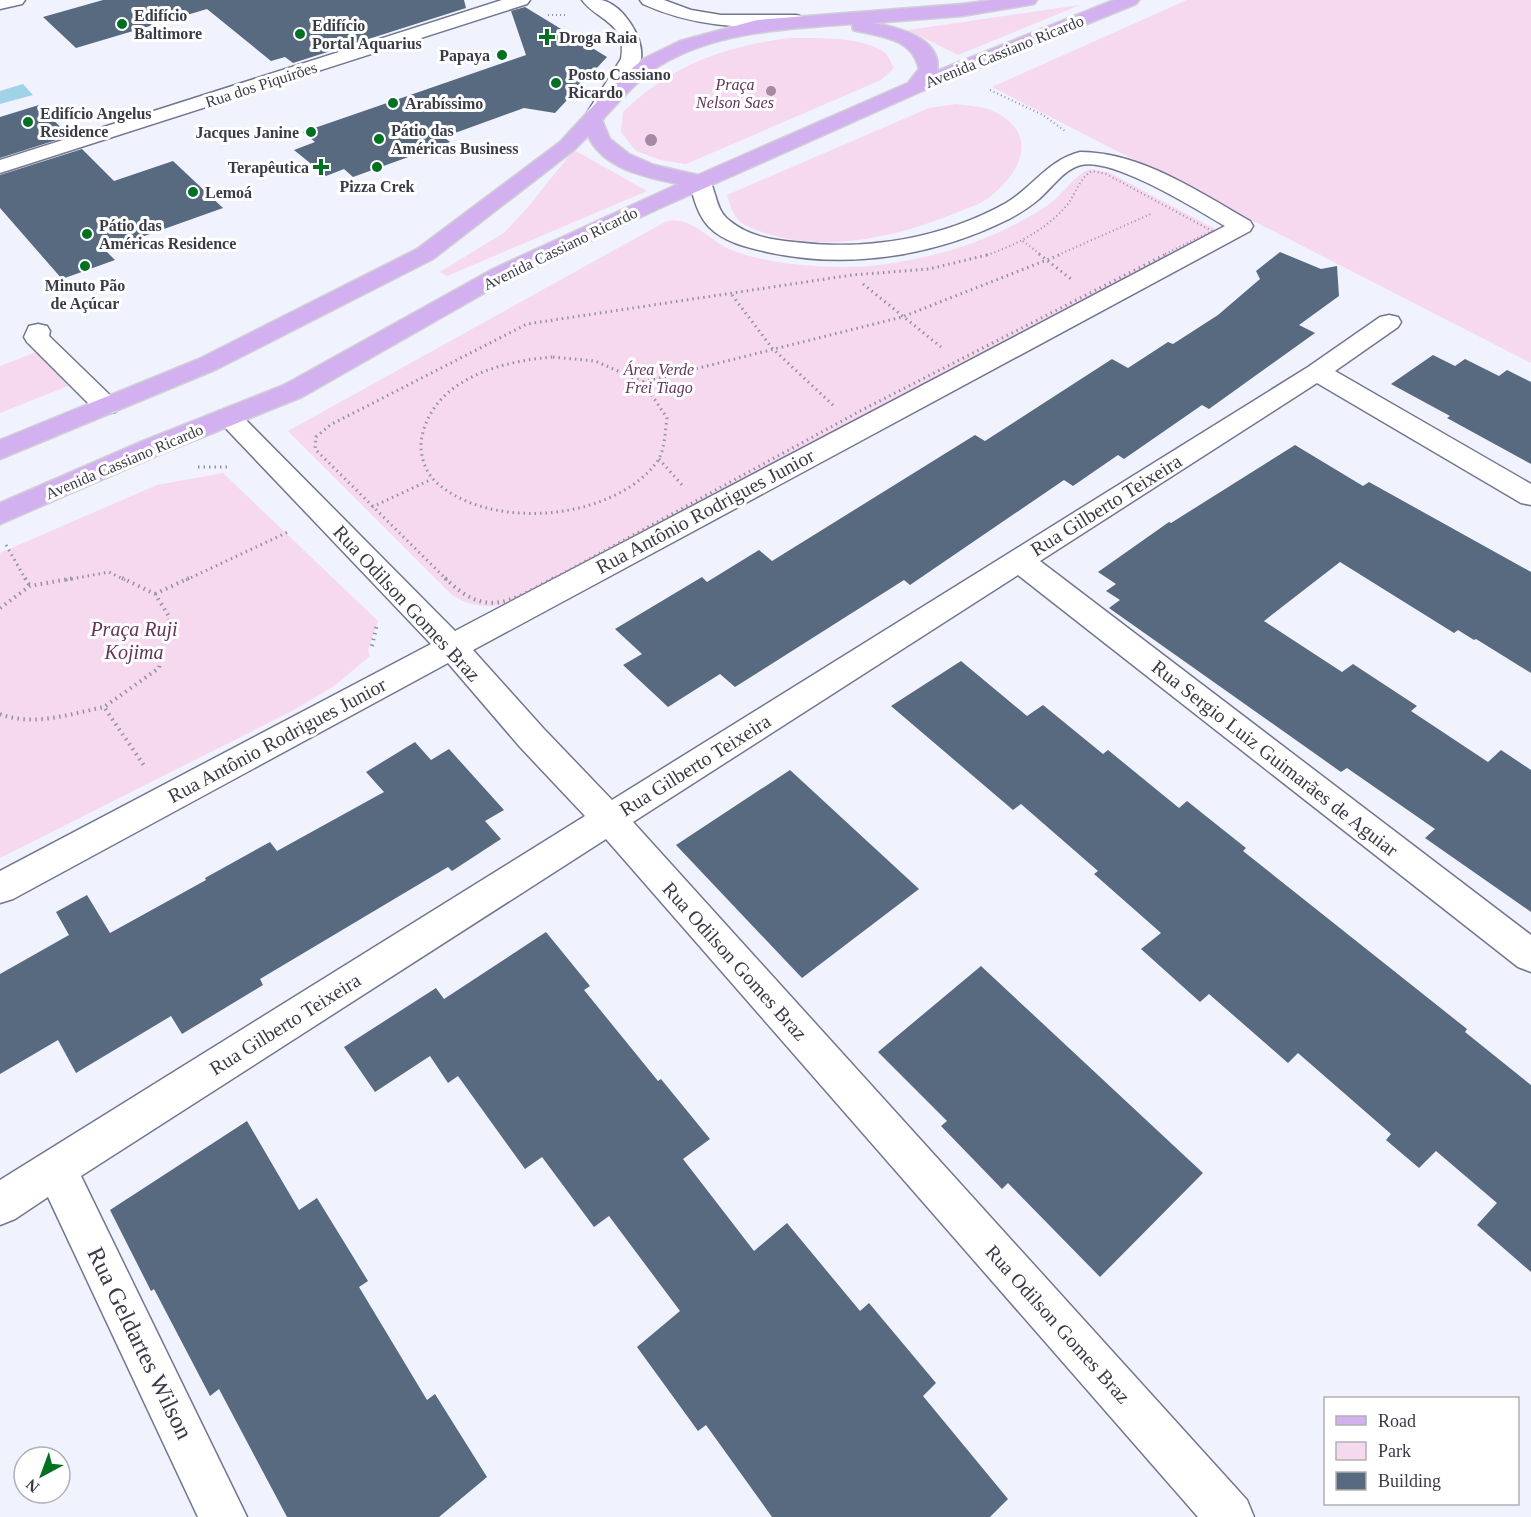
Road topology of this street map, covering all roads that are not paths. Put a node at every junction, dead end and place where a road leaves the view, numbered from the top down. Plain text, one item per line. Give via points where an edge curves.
1 (16, 0) edge
2 (521, 0) edge
3 (591, 0) edge
4 (649, 0) edge
5 (1028, 0) edge
6 (1130, 0) edge
7 (0, 4) edge
8 (816, 21) junction
9 (915, 87) junction
10 (592, 120) junction
11 (0, 168) edge
12 (700, 182) junction
13 (1389, 322) dead end
14 (38, 331) dead end
15 (1317, 372) junction
16 (106, 406) junction
17 (228, 417) junction
18 (0, 450) edge
19 (1531, 496) edge
20 (0, 514) edge
21 (1019, 560) junction
22 (451, 646) junction
23 (609, 819) junction
24 (0, 888) edge
25 (1531, 956) edge
26 (56, 1169) junction
27 (0, 1204) edge
28 (223, 1517) edge
29 (1230, 1517) edge

1 - 7 street
2 - 11 street, Rua dos Piquirões
3 - 10 street via 619,19 633,48 631,59
4 - 8 street via 716,22
5 - 8 main road, Avenida Cassiano Ricardo via 962,10
6 - 9 main road, Avenida Cassiano Ricardo
8 - 9 main road via 888,31 921,47 929,69
8 - 10 main road, Avenida Cassiano Ricardo via 757,26 687,45 652,62 624,84
9 - 12 main road, Avenida Cassiano Ricardo
10 - 12 main road via 599,140 610,151 657,173
10 - 16 main road, Avenida Cassiano Ricardo via 567,146 425,254 208,364
12 - 17 main road, Avenida Cassiano Ricardo via 501,274 293,391
12 - 22 street, Rua Antônio Rodrigues Junior via 706,206 716,220 744,238 802,251 863,252 911,246 962,231 1029,197 1073,161 1098,158 1179,191 1242,226
13 - 15 street, Rua Gilberto Teixeira
14 - 16 street via 36,337
15 - 19 street
15 - 21 street, Rua Gilberto Teixeira
16 - 18 main road, Avenida Cassiano Ricardo
17 - 20 main road, Avenida Cassiano Ricardo
17 - 22 street, Rua Odilson Gomes Braz
21 - 23 street, Rua Gilberto Teixeira
21 - 25 street, Rua Sergio Luiz Guimarães de Aguiar
22 - 23 street, Rua Odilson Gomes Braz
22 - 24 street, Rua Antônio Rodrigues Junior
23 - 26 street, Rua Gilberto Teixeira
23 - 29 street, Rua Odilson Gomes Braz
26 - 27 street, Rua Gilberto Teixeira
26 - 28 street, Rua Geldartes Wilson

